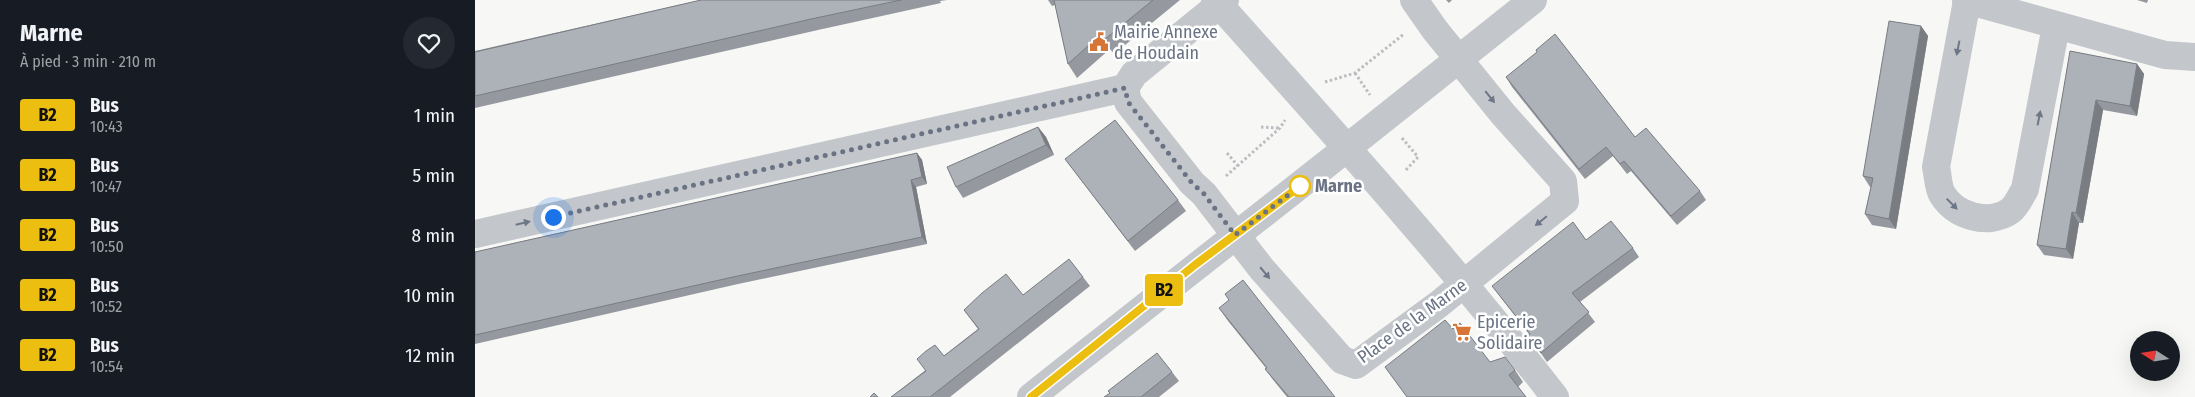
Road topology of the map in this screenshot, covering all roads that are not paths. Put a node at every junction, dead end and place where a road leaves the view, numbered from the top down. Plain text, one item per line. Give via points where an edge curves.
1 (1533, 0) edge
2 (1966, 0) edge
3 (1220, 2) edge
4 (1418, 7) edge
5 (2056, 26) junction
6 (2195, 57) edge
7 (1459, 60) junction
8 (1125, 88) junction
9 (1347, 148) junction
10 (475, 234) edge
11 (1235, 235) junction
12 (1464, 283) junction
13 (1031, 397) edge
14 (1555, 397) edge

1 - 7 street
2 - 5 street
2 -> 5 street via 1936,167 1942,193 1959,211 1977,218 1990,218 2010,211 2025,190
3 - 8 street via 1134,74
3 - 9 street
4 - 7 street, Place de la Marne
5 - 6 street via 2165,55
7 - 9 street
7 -> 12 street, Place de la Marne via 1563,181 1565,201
10 -> 8 street
8 - 11 street, Place de la Marne via 1128,102
9 - 11 street
9 - 12 street
11 -> 12 street, Place de la Marne via 1342,360 1356,365
11 - 13 street
12 - 14 street

